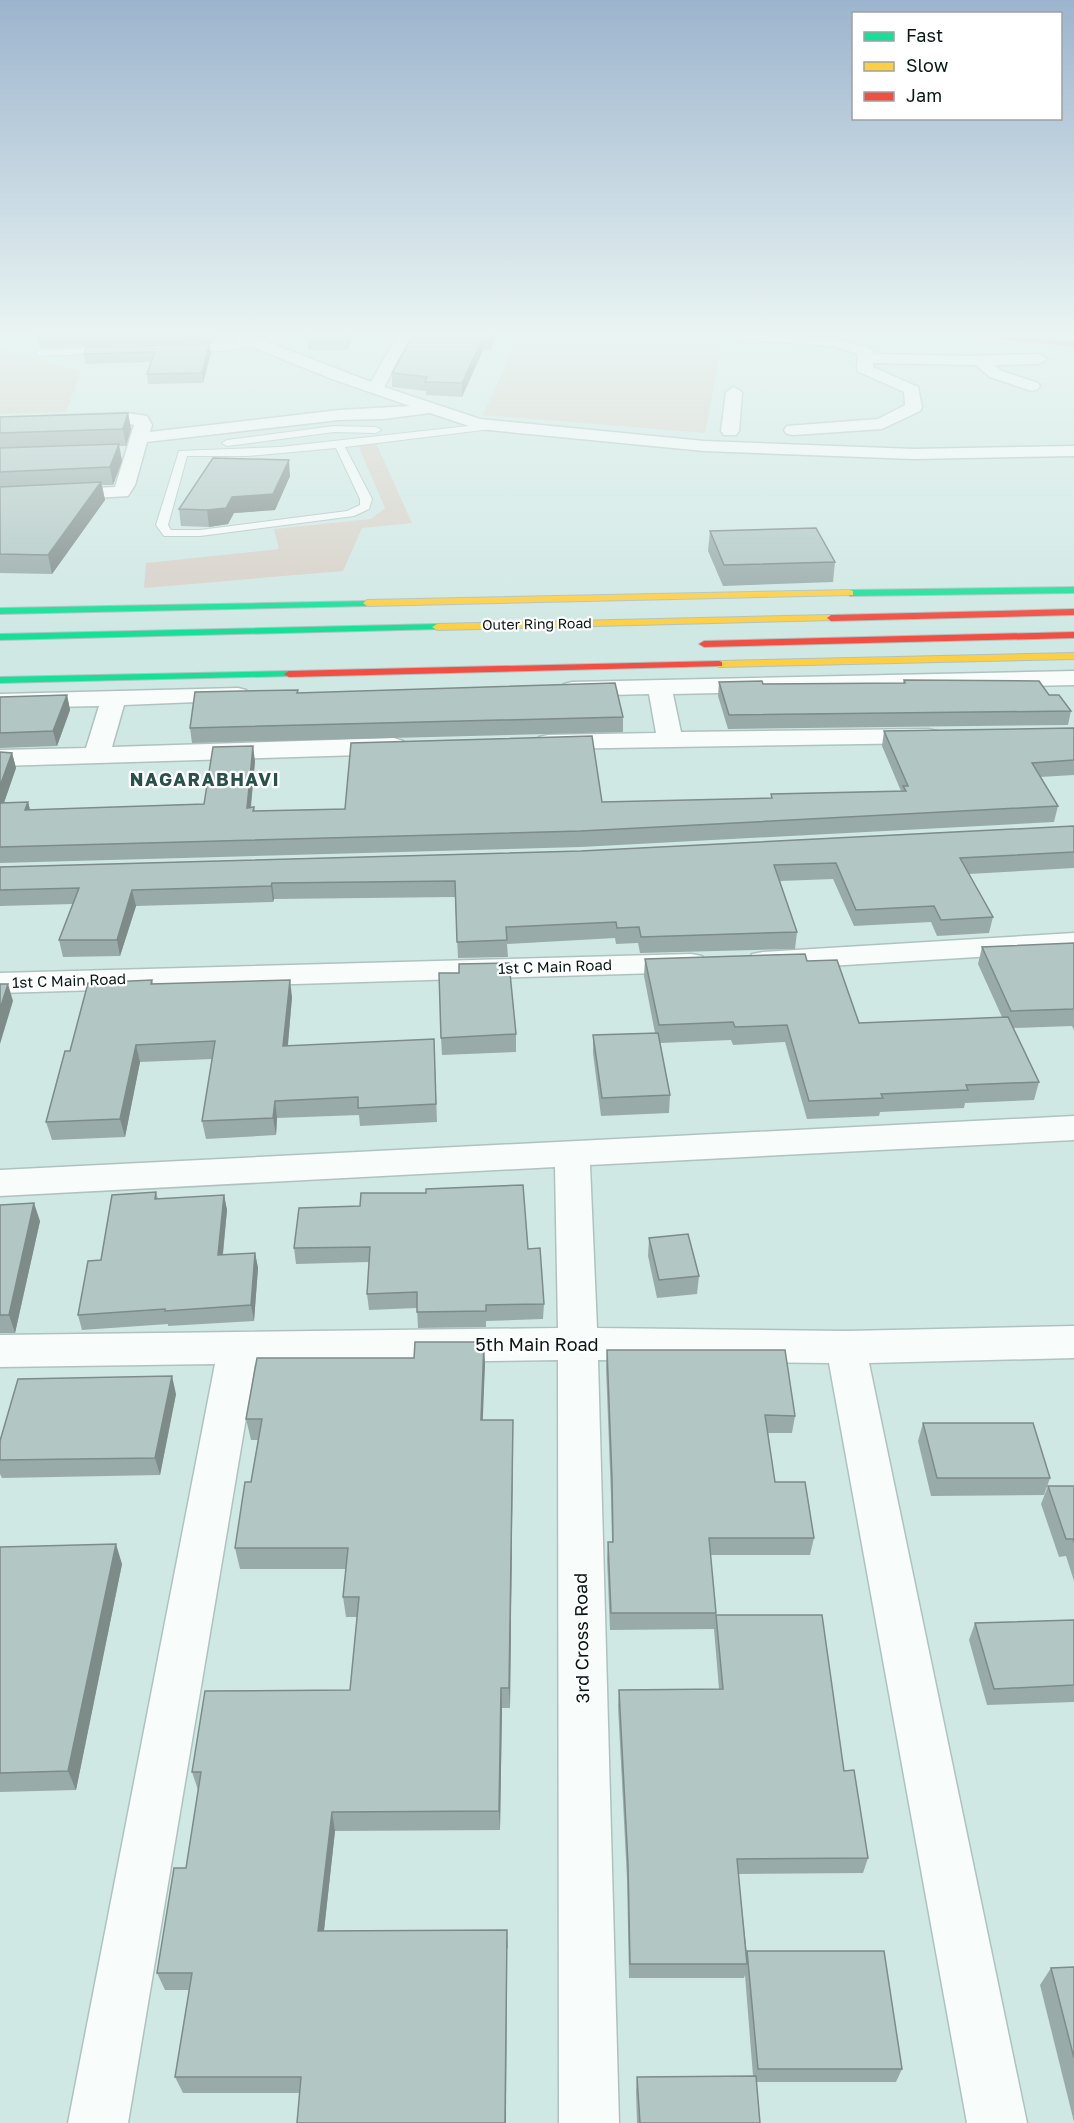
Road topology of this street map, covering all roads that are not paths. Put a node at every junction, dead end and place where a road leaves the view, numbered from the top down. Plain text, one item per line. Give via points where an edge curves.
1 (139, 432) edge
2 (249, 432) edge
3 (309, 432) edge
4 (442, 432) edge
5 (558, 432) edge
6 (734, 432) edge
7 (339, 444) junction
8 (704, 446) junction
9 (1074, 451) edge
10 (183, 453) junction
11 (127, 455) junction
12 (0, 498) edge
13 (1074, 590) edge
14 (0, 611) edge
15 (1074, 612) edge
16 (1074, 635) edge
17 (0, 637) edge
18 (693, 644) dead end
19 (1074, 656) edge
20 (1074, 678) edge
21 (0, 680) edge
22 (660, 687) junction
23 (114, 698) junction
24 (0, 701) edge
25 (955, 736) edge
26 (670, 741) junction
27 (526, 743) edge
28 (418, 746) edge
29 (97, 754) junction
30 (0, 758) edge
31 (1074, 942) edge
32 (0, 983) edge
33 (1074, 1128) edge
34 (572, 1153) junction
35 (0, 1183) edge
36 (1074, 1342) edge
37 (578, 1344) junction
38 (846, 1347) junction
39 (238, 1348) junction
40 (0, 1352) edge
41 (98, 2123) edge
42 (589, 2123) edge
43 (997, 2123) edge

1 - 11 street
2 - 11 street
3 - 10 lane
4 - 7 lane
5 - 8 street
6 - 8 street
7 - 10 lane
7 - 10 lane via 366,499 365,507 350,514 200,534 168,534 162,525
8 - 9 street via 914,454
11 - 12 street via 126,484 121,492
13 - 14 main road
15 - 17 main road, Outer Ring Road
16 - 18 main road
19 - 21 main road
20 - 22 street
22 - 23 street
22 - 26 street
23 - 24 street
23 - 29 street
25 - 26 street
26 - 27 street
28 - 29 street
29 - 30 street
31 - 32 street, 1st C Main Road via 796,960
33 - 34 street
34 - 35 street
34 - 37 street, 3rd Cross Road
36 - 38 street, 5th Main Road
37 - 38 street, 5th Main Road
37 - 39 street, 5th Main Road
37 - 42 street, 3rd Cross Road
38 - 43 street
39 - 40 street, 5th Main Road
39 - 41 street

